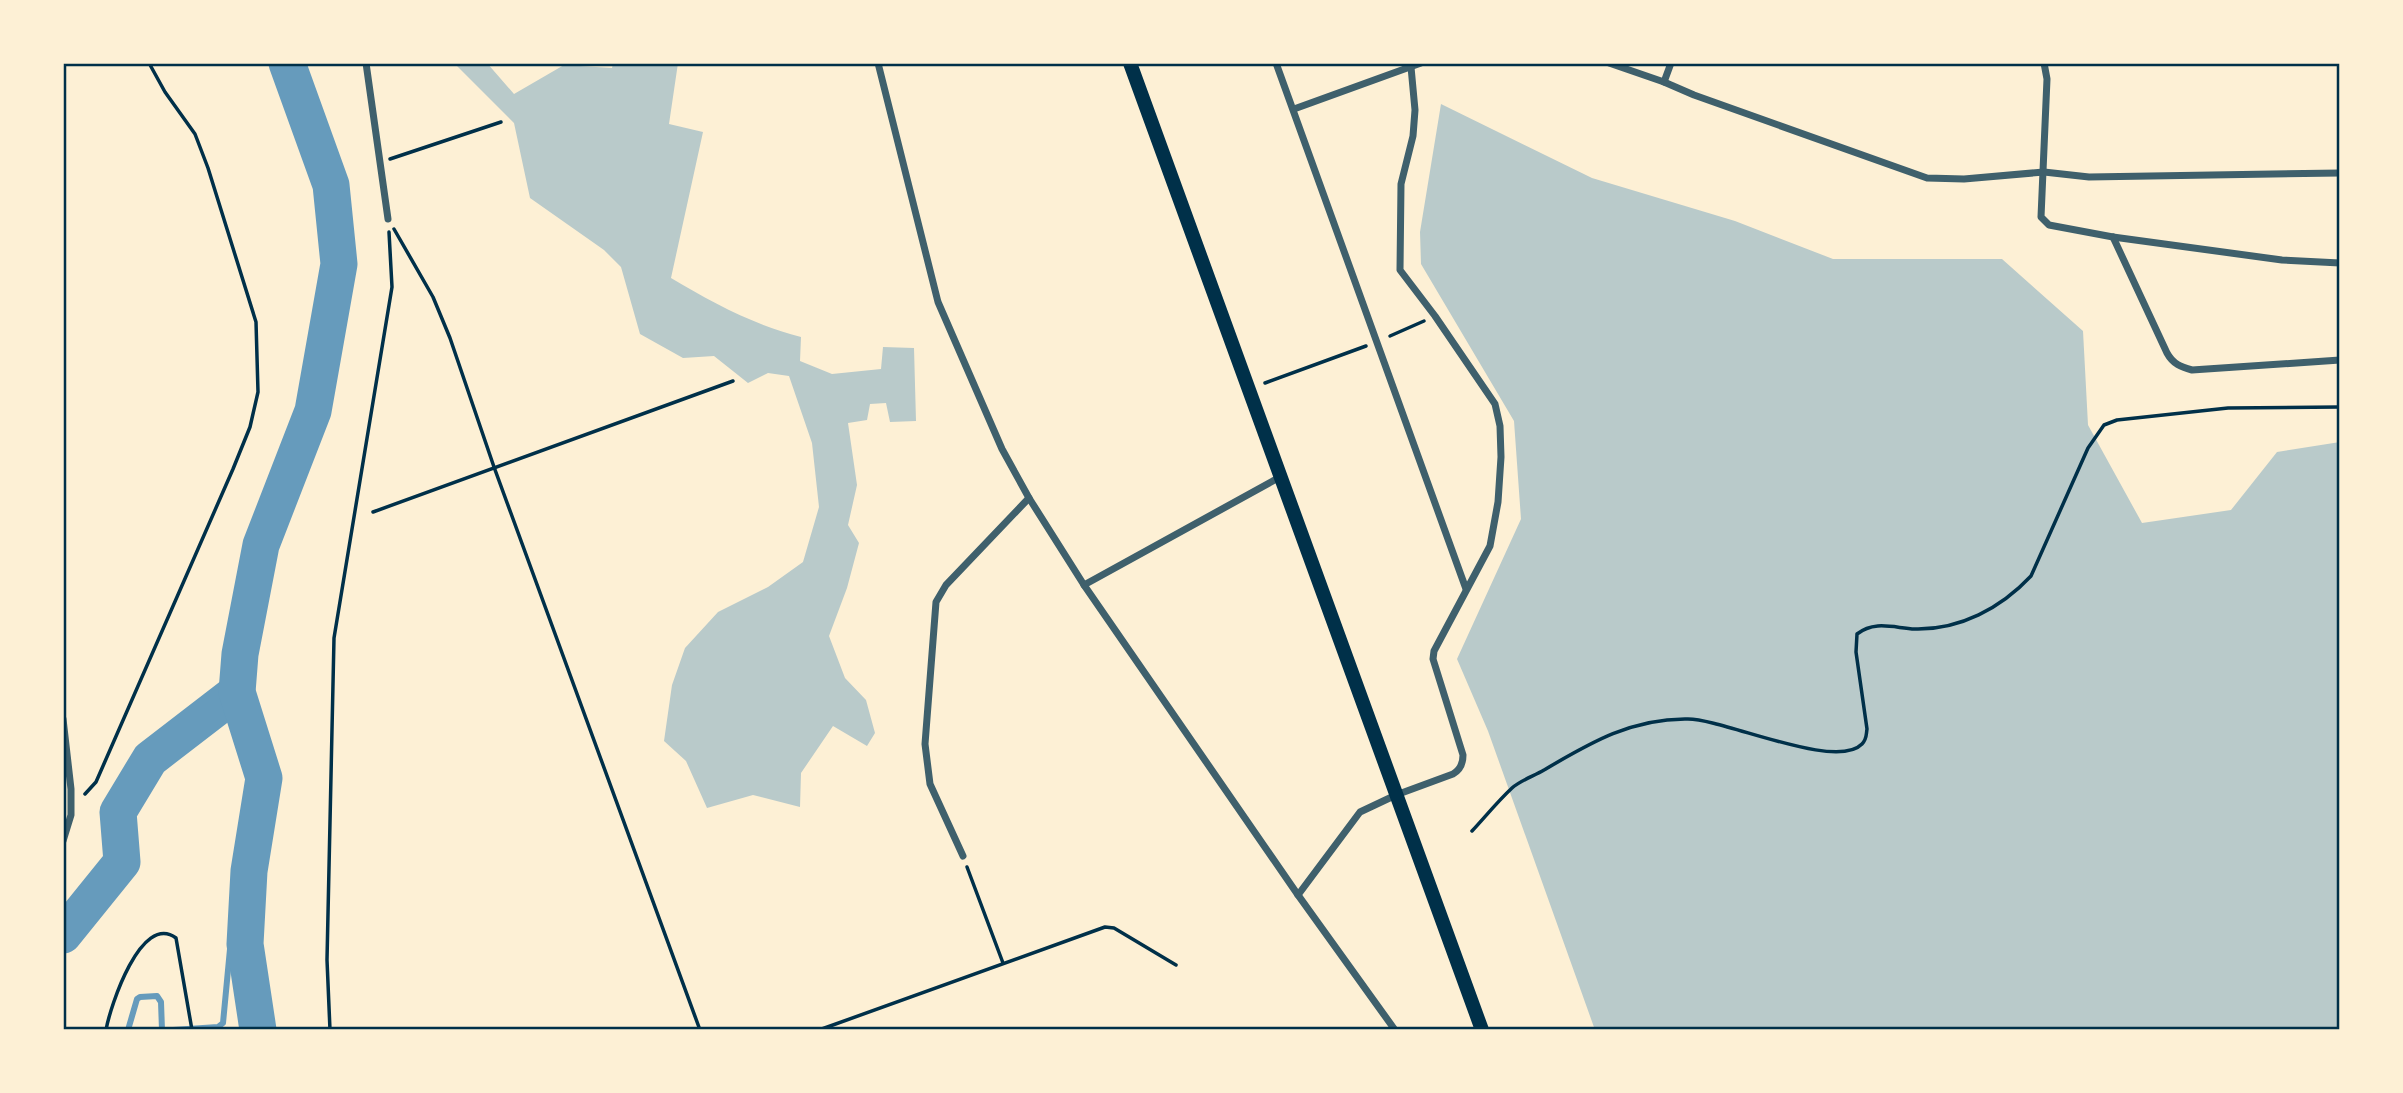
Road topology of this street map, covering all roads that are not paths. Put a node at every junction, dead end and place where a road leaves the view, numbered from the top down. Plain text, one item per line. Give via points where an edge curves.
1 (366, 63) edge
2 (878, 63) edge
3 (1130, 63) edge
4 (1276, 63) edge
5 (1421, 63) edge
6 (1609, 63) edge
7 (1671, 63) edge
8 (2044, 63) edge
9 (1410, 67) junction
10 (1664, 82) junction
11 (1294, 109) junction
12 (2044, 172) junction
13 (2340, 173) edge
14 (388, 219) road end
15 (2113, 237) junction
16 (2340, 263) edge
17 (2340, 360) edge
18 (1282, 476) junction
19 (1029, 498) junction
20 (1084, 585) junction
21 (1466, 589) junction
22 (63, 719) edge
23 (1396, 795) junction
24 (63, 841) edge
25 (963, 856) road end
26 (1298, 895) junction
27 (1395, 1030) edge
28 (1482, 1030) edge

1 - 14 street
2 - 19 street via 938,302 1002,449
3 - 18 main road
4 - 11 street
5 - 9 street
6 - 10 street
7 - 10 street
8 - 12 street
9 - 11 street
9 - 21 street via 1415,110 1401,184 1400,270 1495,404 1500,426 1499,502 1490,546
10 - 12 street via 1927,178
11 - 21 street
12 - 13 street via 2089,177
12 - 15 street via 2041,217 2049,225
15 - 16 street via 2282,260
15 - 17 street via 2171,361 2181,367
18 - 20 street
18 - 23 main road
19 - 20 street
19 - 25 street via 946,585 936,602 925,744 930,784
20 - 26 street
21 - 23 street via 1433,659 1463,762 1453,774
22 - 24 street via 71,789 71,815
23 - 26 street via 1353,818
23 - 28 main road
26 - 27 street

